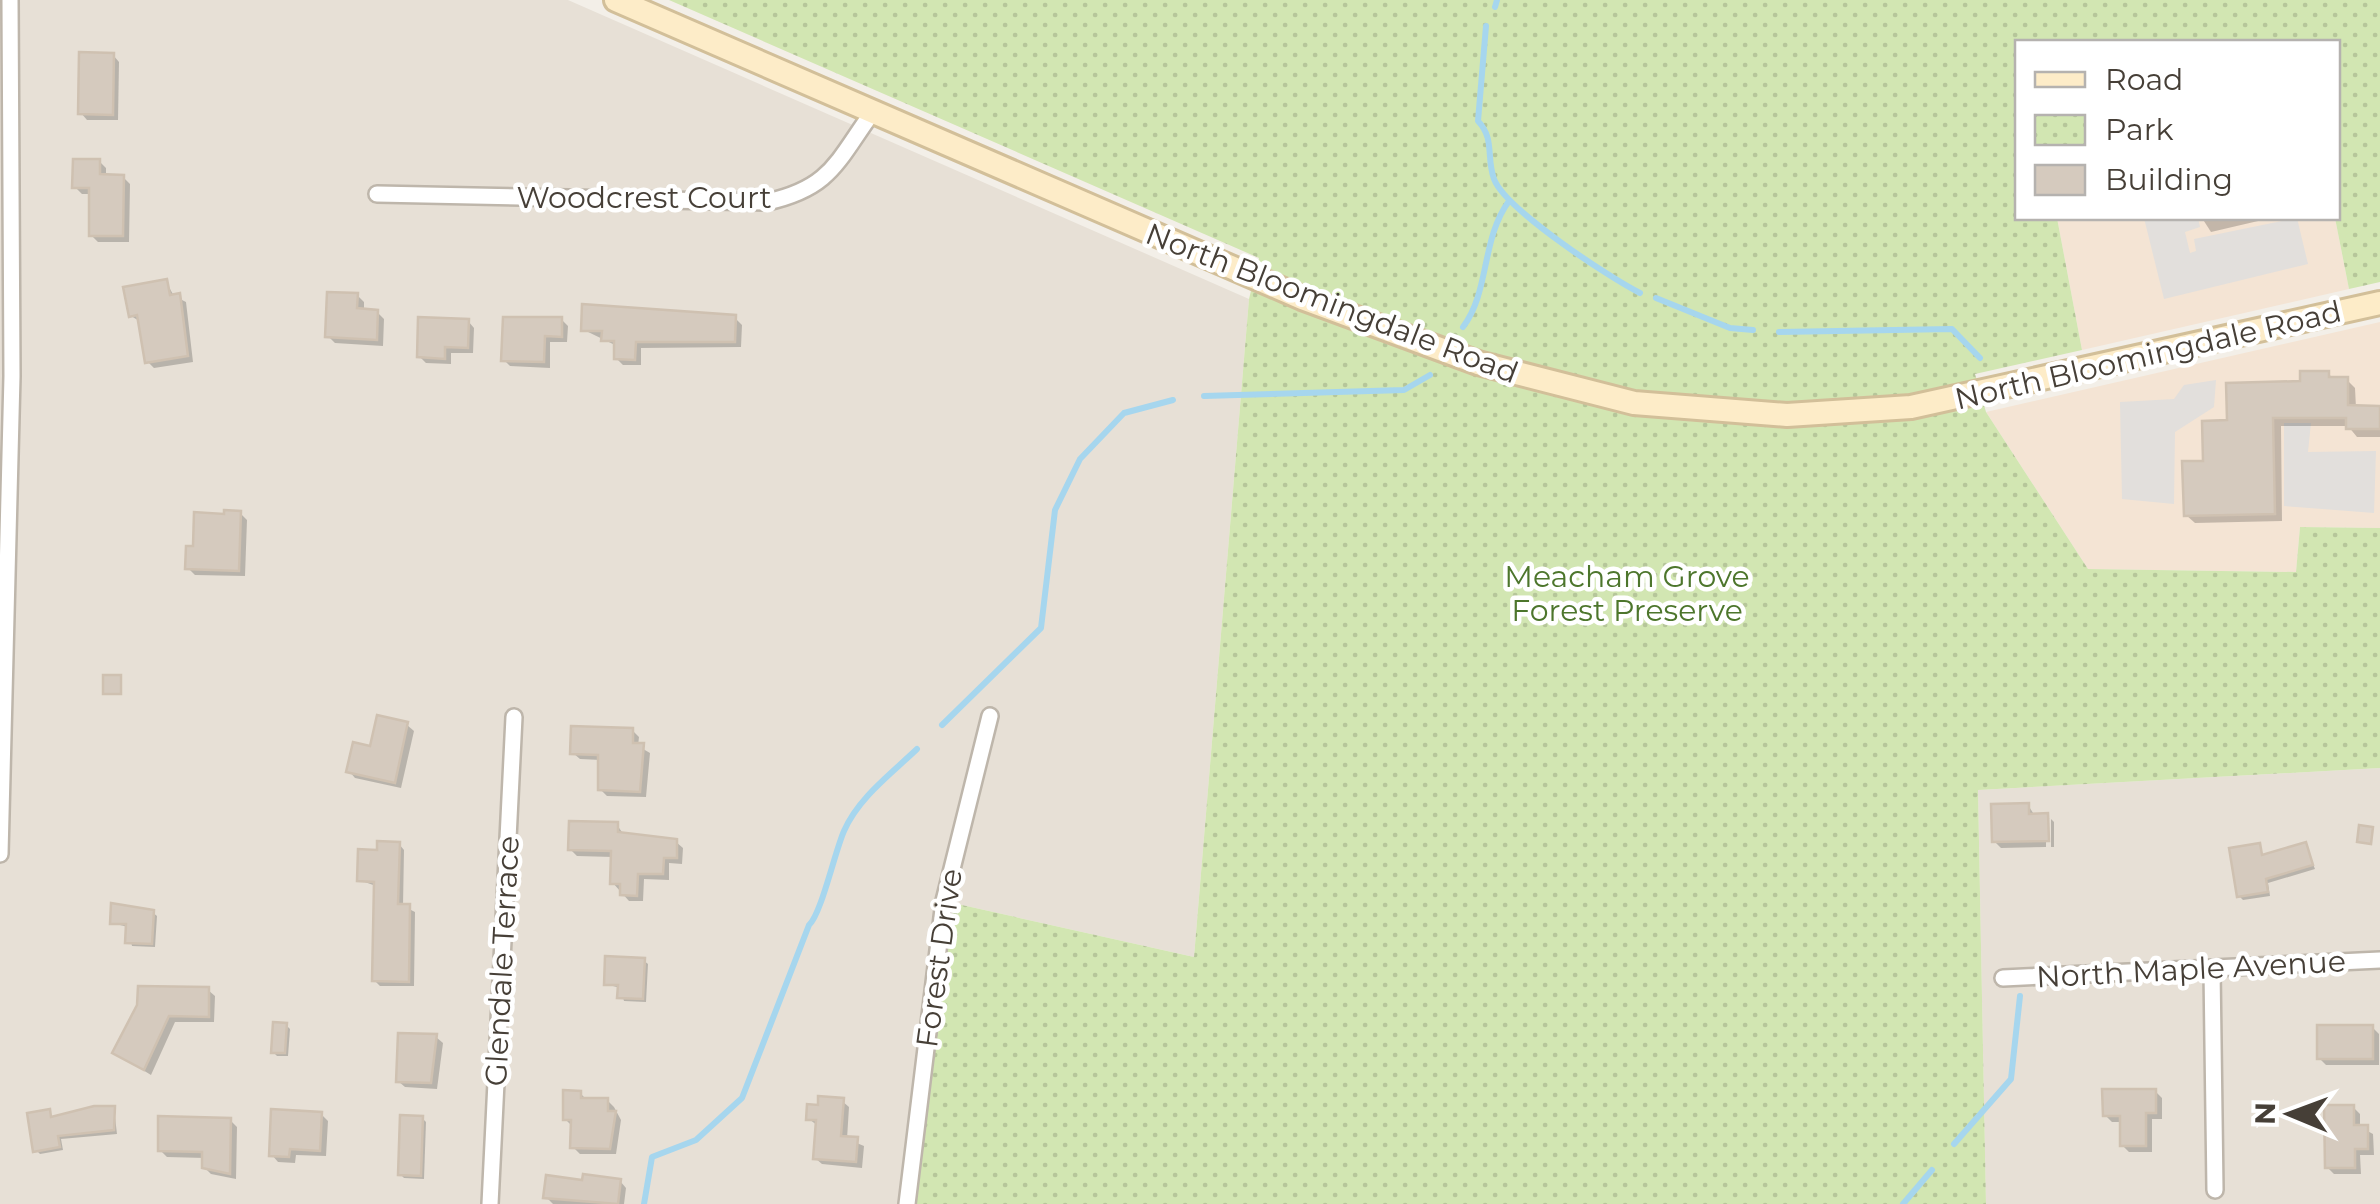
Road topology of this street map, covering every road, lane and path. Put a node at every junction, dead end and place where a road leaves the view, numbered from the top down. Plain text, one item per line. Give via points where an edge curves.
1 (10, 0) edge
2 (616, 0) edge
3 (872, 112) junction
4 (377, 194) dead end
5 (2380, 303) edge
6 (990, 716) dead end
7 (514, 717) dead end
8 (0, 854) edge
9 (2380, 960) edge
10 (2212, 969) junction
11 (2003, 978) dead end
12 (2215, 1190) dead end
13 (490, 1204) edge
14 (907, 1204) edge

1 - 8 street via 12,376
2 - 3 main road, North Bloomingdale Road
3 - 4 street, Woodcrest Court via 826,178 767,202
3 - 5 main road, North Bloomingdale Road via 1377,327 1554,386 1677,409 1787,415 1911,407
6 - 14 street, Forest Drive via 944,900
7 - 13 street, Glendale Terrace
9 - 10 street, North Maple Avenue
10 - 11 street, North Maple Avenue
10 - 12 street

